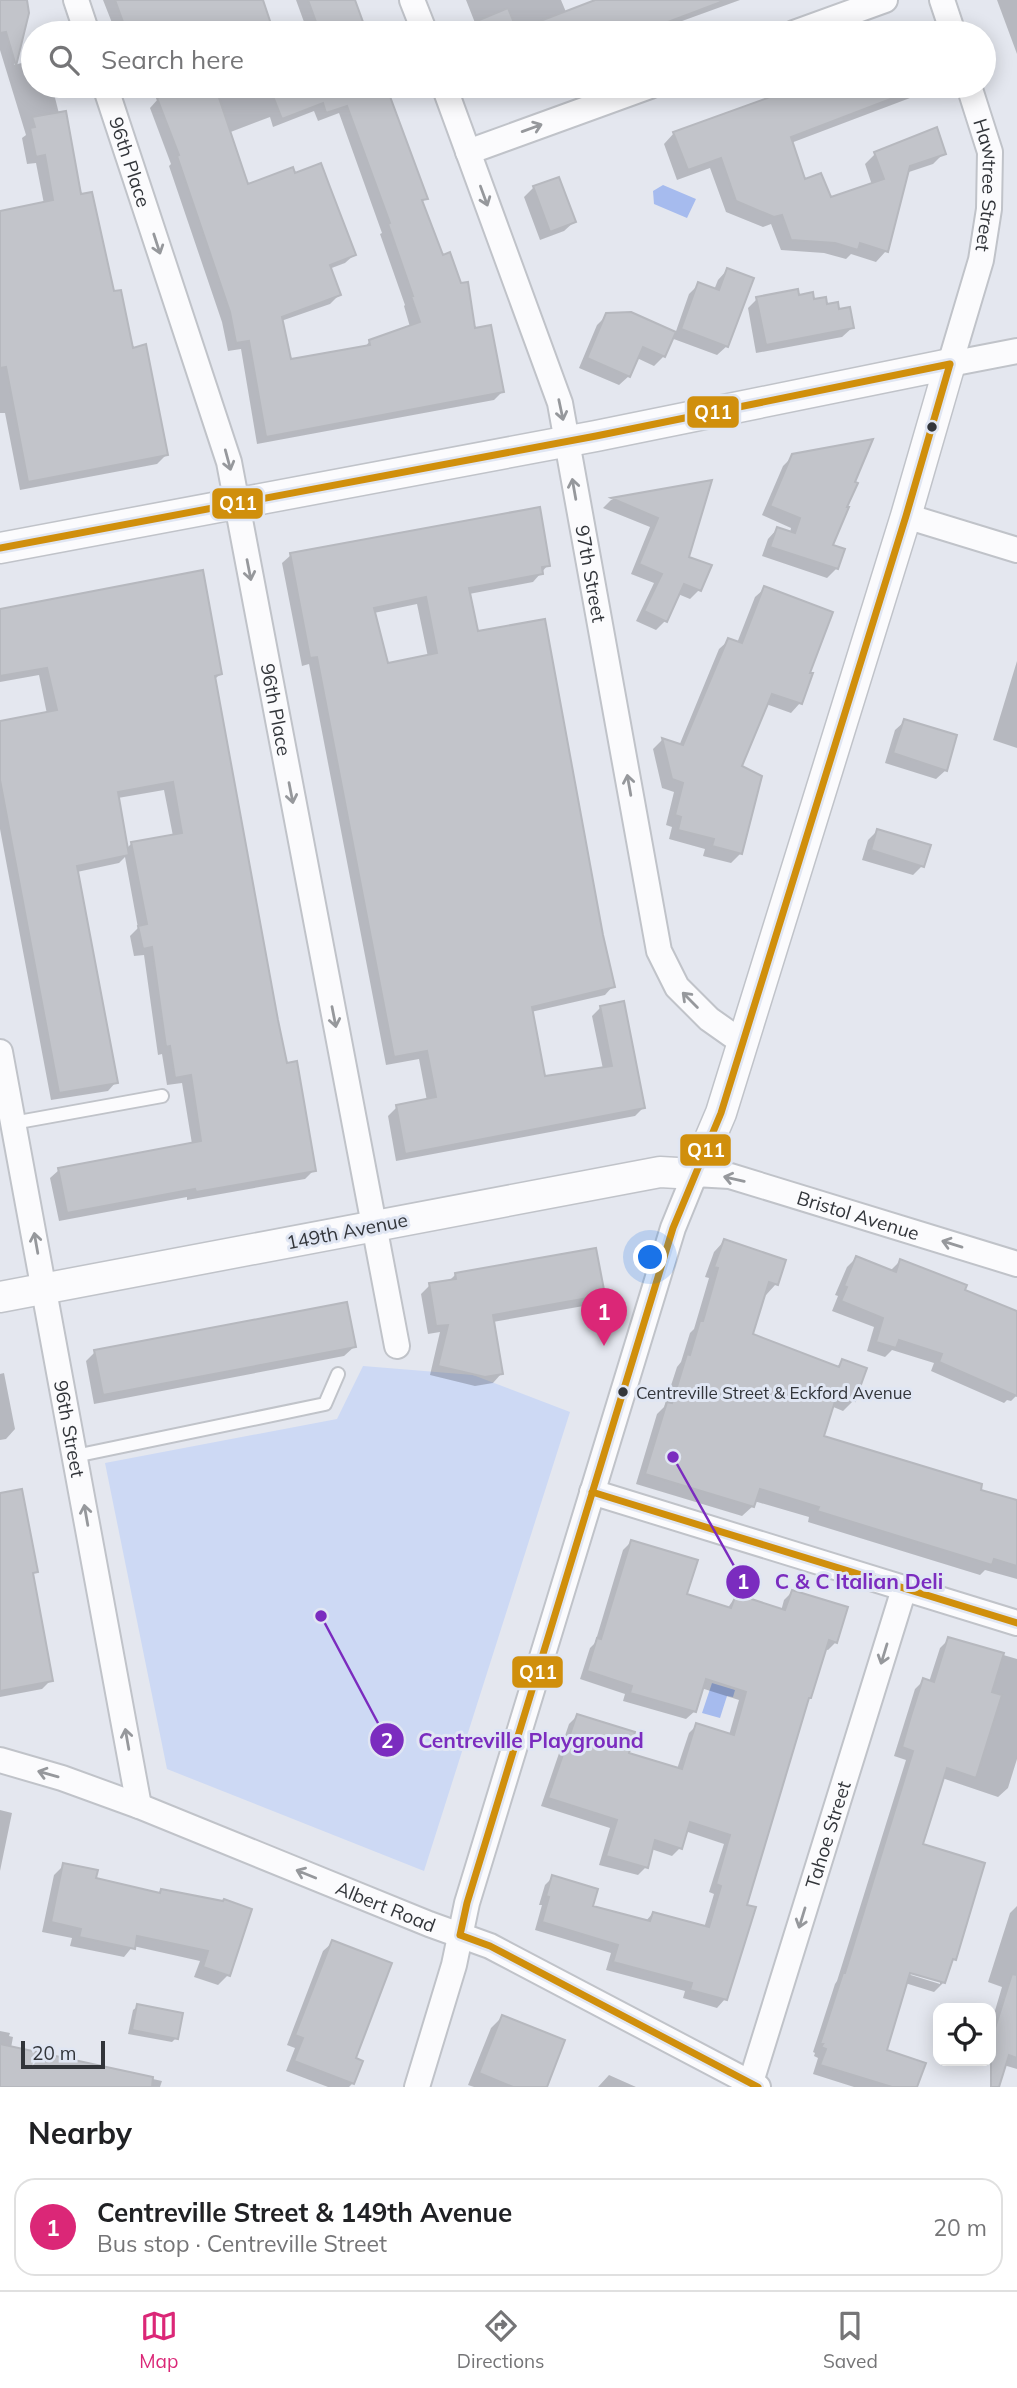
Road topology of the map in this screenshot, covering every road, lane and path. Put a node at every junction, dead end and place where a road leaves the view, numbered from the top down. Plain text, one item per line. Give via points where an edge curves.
1 (76, 0) edge
2 (412, 0) edge
3 (885, 0) edge
4 (942, 0) edge
5 (83, 21) edge
6 (420, 21) edge
7 (827, 21) edge
8 (949, 21) edge
9 (109, 98) edge
10 (448, 98) edge
11 (617, 98) edge
12 (974, 98) edge
13 (468, 152) junction
14 (1017, 351) edge
15 (950, 364) junction
16 (567, 441) junction
17 (236, 503) junction
18 (906, 516) junction
19 (0, 548) edge
20 (1017, 550) edge
21 (743, 1043) junction
22 (0, 1052) edge
23 (162, 1096) dead end
24 (8, 1111) edge
25 (695, 1174) junction
26 (374, 1226) junction
27 (1017, 1264) edge
28 (43, 1289) junction
29 (0, 1297) edge
30 (397, 1346) dead end
31 (338, 1374) dead end
32 (75, 1456) junction
33 (592, 1492) junction
34 (904, 1589) junction
35 (1017, 1623) edge
36 (0, 1760) edge
37 (139, 1806) junction
38 (460, 1935) junction
39 (755, 2084) edge
40 (417, 2087) edge

1 - 5 street
2 - 6 street
3 - 7 street
4 - 8 street
9 -> 17 street, 96th Place via 229,462
10 - 13 street, 97th Street
13 -> 11 street
12 - 15 street, Hawtree Street via 990,152 989,209 981,260
13 -> 16 street, 97th Street via 560,403
14 - 15 street
15 - 16 street
15 - 18 street
16 - 17 street
21 -> 16 street, 97th Street via 709,1019 677,987 659,951
17 - 19 street
17 -> 26 street, 96th Place
18 - 20 street
18 - 21 street
21 - 25 street
22 - 24 street, 96th Street
23 - 24 lane
28 -> 24 street, 96th Street
25 - 26 street, 149th Avenue via 660,1172
27 -> 25 street, Bristol Avenue via 730,1176
25 - 33 street via 673,1228
26 - 28 street, 149th Avenue
26 - 30 street, 96th Place
28 - 29 street, 149th Avenue
28 - 32 street, 96th Street
31 - 32 lane via 326,1404
37 -> 32 street, 96th Street
33 - 34 street
33 - 38 street
34 - 35 street
34 -> 39 street, Tahoe Street
37 -> 36 street, Albert Road
38 -> 37 street, Albert Road
38 - 39 street, Albert Road via 491,1946
38 - 40 street

